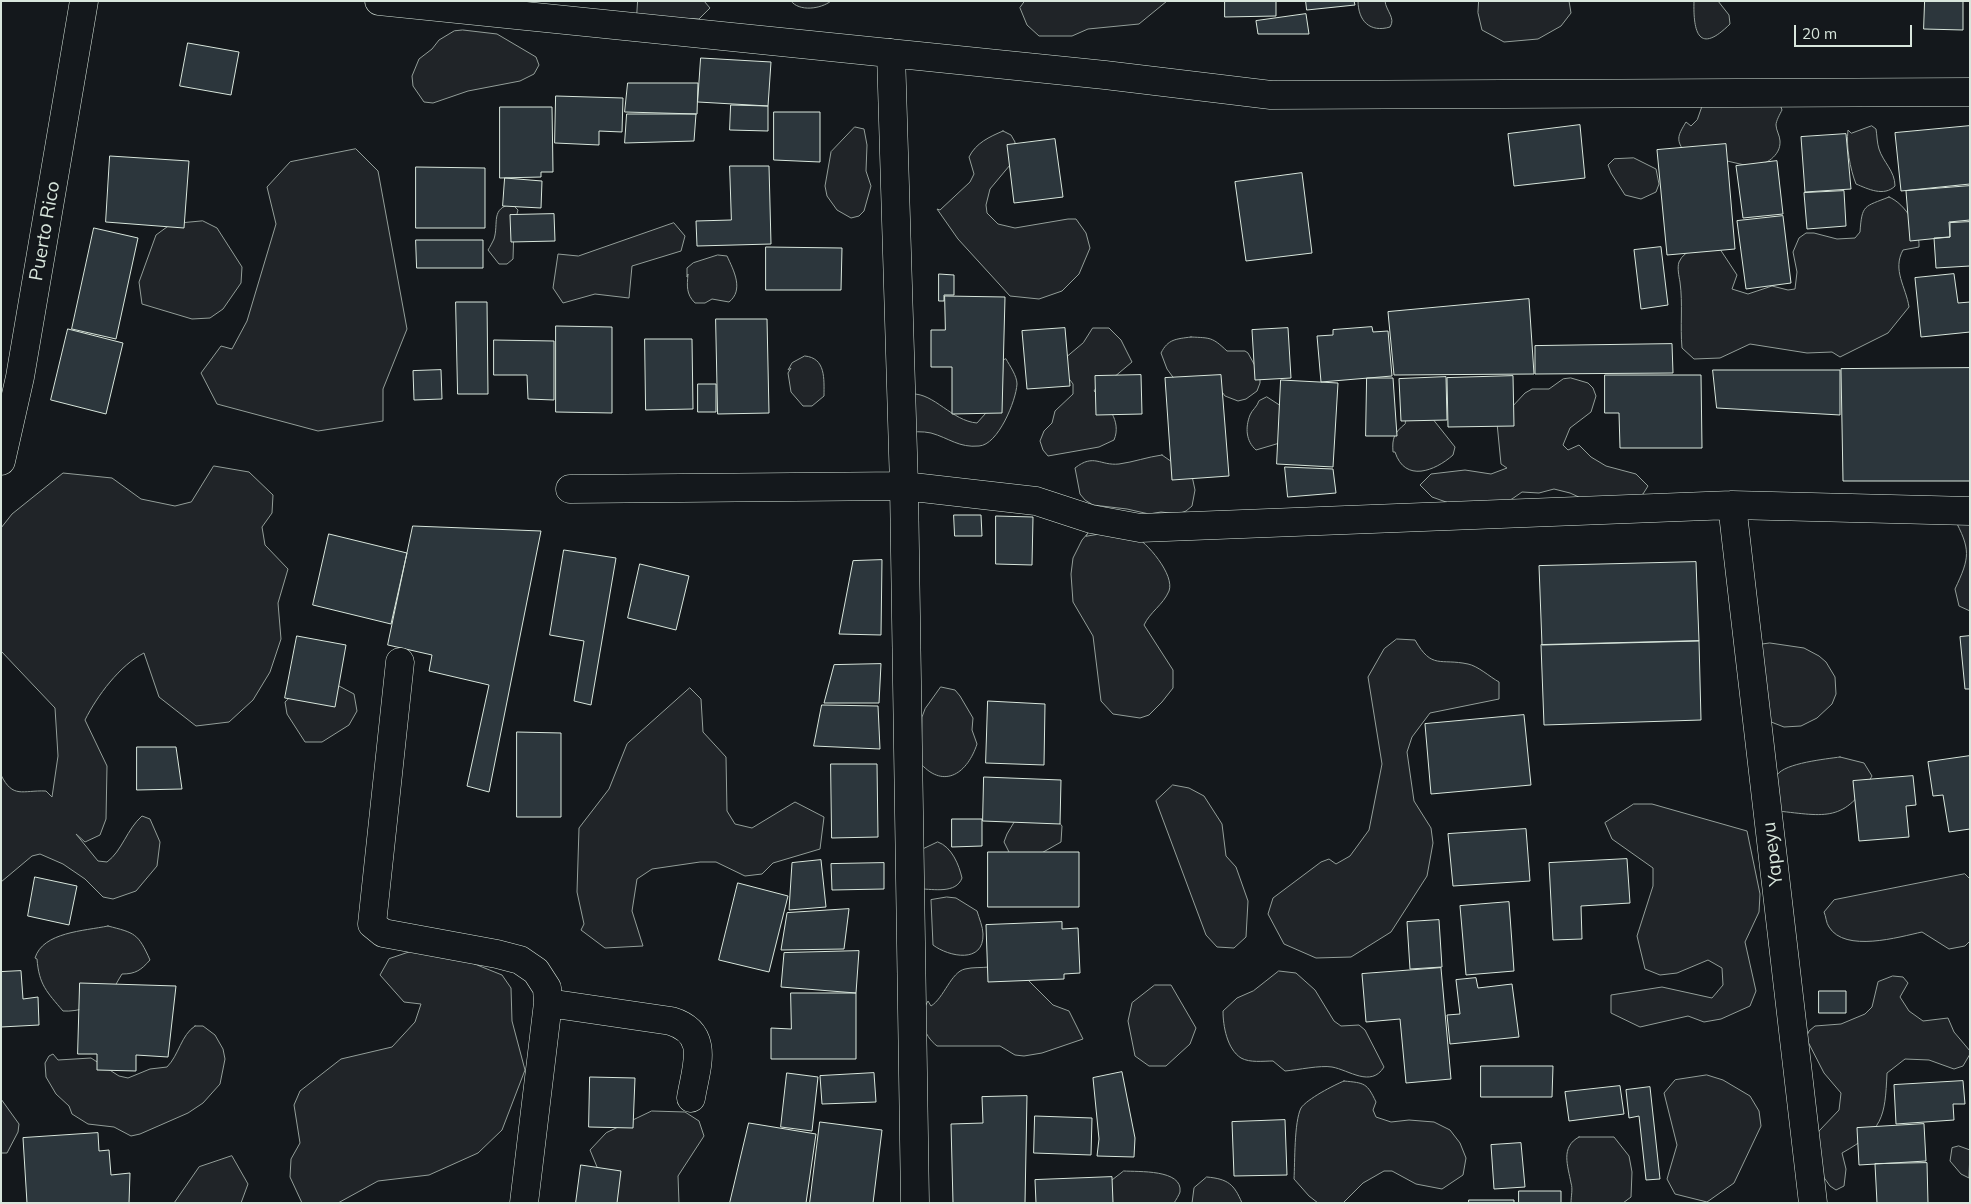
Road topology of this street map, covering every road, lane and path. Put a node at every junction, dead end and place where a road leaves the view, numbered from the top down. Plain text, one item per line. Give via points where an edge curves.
1 (84, 1) edge
2 (380, 1) edge
3 (891, 53) junction
4 (1970, 92) edge
5 (1, 461) edge
6 (904, 486) junction
7 (570, 489) dead end
8 (1732, 506) junction
9 (1970, 510) edge
10 (400, 662) dead end
11 (548, 1003) junction
12 (691, 1098) dead end
13 (524, 1203) edge
14 (915, 1203) edge
15 (1813, 1203) edge

1 - 5 street, Puerto Rico via 20,377
2 - 3 street
3 - 4 street via 1272,95
3 - 6 street
6 - 7 street
6 - 8 street via 1036,501 1091,519 1140,528
6 - 14 street
8 - 9 street
8 - 15 street, Yapeyu
10 - 11 street via 372,924 383,933 520,960 536,972 547,988
11 - 12 street via 685,1025 694,1035 699,1053
11 - 13 street

